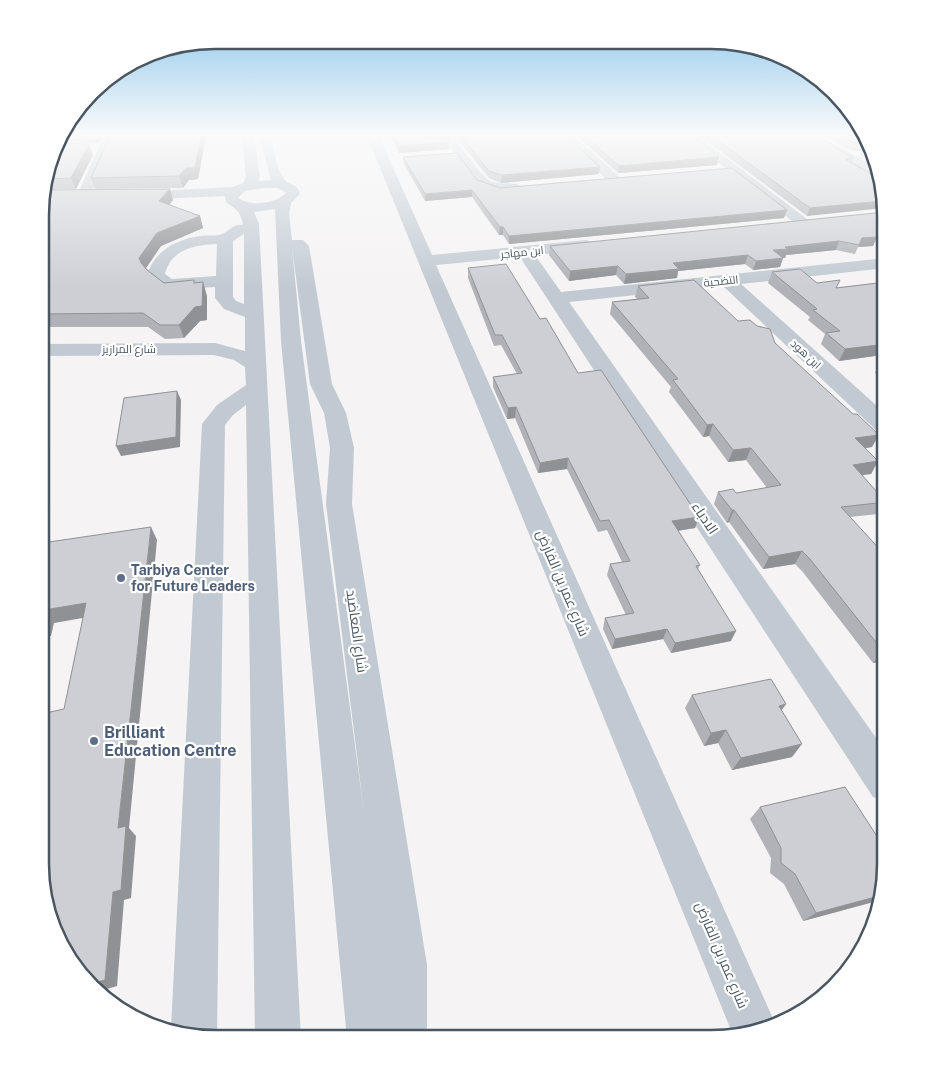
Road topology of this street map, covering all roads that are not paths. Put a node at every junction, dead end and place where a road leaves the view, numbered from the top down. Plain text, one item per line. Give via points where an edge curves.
1 (87, 186) edge
2 (249, 186) edge
3 (262, 186) edge
4 (288, 186) edge
5 (398, 186) edge
6 (488, 186) edge
7 (755, 186) edge
8 (532, 187) edge
9 (124, 197) edge
10 (83, 200) edge
11 (242, 202) junction
12 (284, 202) junction
13 (821, 220) edge
14 (802, 222) junction
15 (783, 224) edge
16 (283, 236) junction
17 (225, 239) junction
18 (604, 243) edge
19 (525, 252) junction
20 (426, 261) junction
21 (877, 264) edge
22 (726, 280) junction
23 (224, 281) junction
24 (556, 298) junction
25 (253, 322) junction
26 (215, 349) junction
27 (49, 350) edge
28 (255, 376) junction
29 (877, 419) edge
30 (877, 771) edge
31 (752, 1025) edge
32 (194, 1029) edge
33 (278, 1030) edge
34 (370, 1030) edge
35 (403, 1030) edge

1 - 10 street
2 - 11 street
3 - 11 street
4 - 12 street via 294,192
5 - 20 street, شارع عمر بن الفارض
6 - 8 street
7 - 14 street
9 - 11 street via 160,195
11 - 12 street via 263,207
11 - 17 street via 232,232
11 - 25 street
12 - 16 street
13 - 14 street
14 - 15 street
16 - 34 street via 291,341
16 - 35 street, شارع المعاضيد via 301,246 321,384 335,413 342,448 339,504 405,965
17 - 23 street
17 - 23 street via 179,245 163,261 156,275 172,284
18 - 19 street, ابن مهاجر
19 - 20 street, ابن مهاجر
19 - 24 street, الادباء
20 - 31 street, شارع عمر بن الفارض
21 - 22 street, التضحية
22 - 24 street, التضحية
22 - 29 street, ابن هود
23 - 25 street via 224,298
24 - 30 street, الادباء
25 - 26 street, شارع المرازيز via 237,341
25 - 28 street
26 - 27 street, شارع المرازيز
26 - 28 street, شارع المرازيز via 242,356
28 - 32 street via 214,424
28 - 33 street

